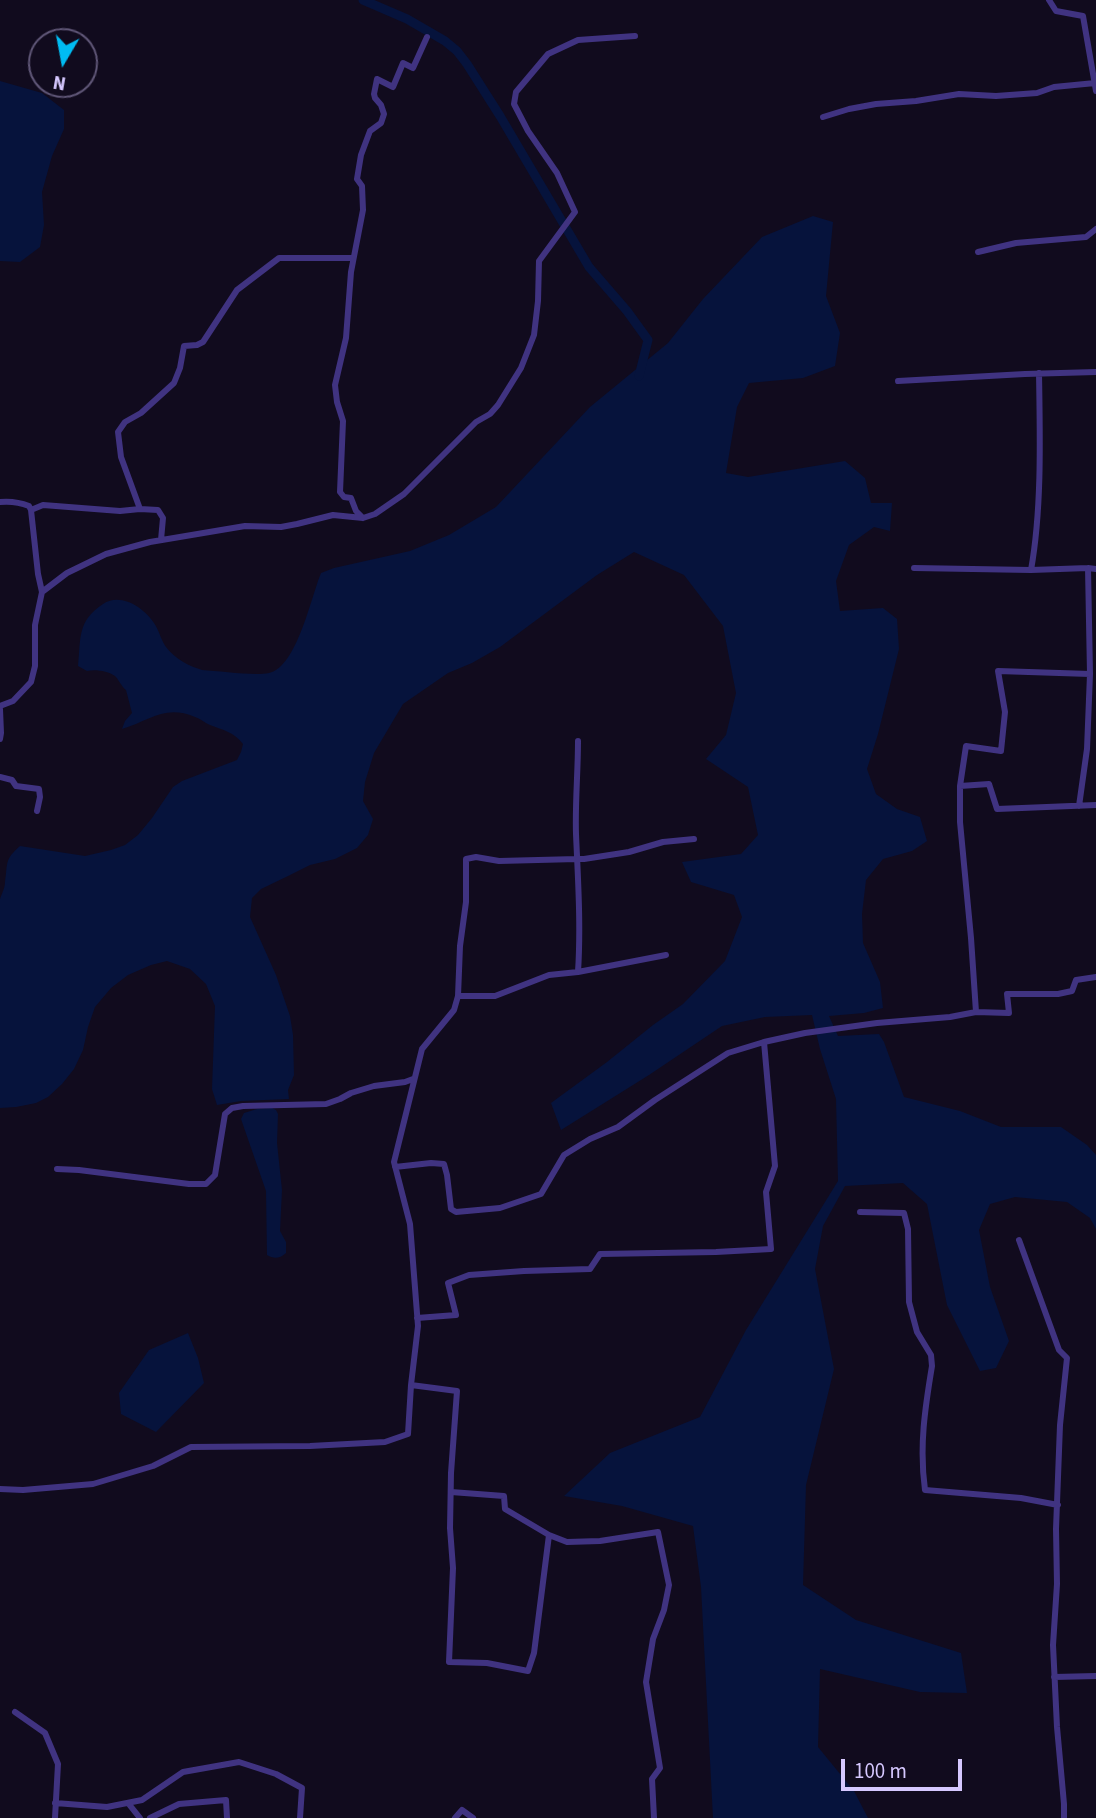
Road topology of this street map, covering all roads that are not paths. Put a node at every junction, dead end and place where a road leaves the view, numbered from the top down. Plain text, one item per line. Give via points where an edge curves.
1 (1049, 0) edge
2 (635, 36) dead end
3 (427, 37) dead end
4 (1095, 70) edge
5 (1096, 87) edge
6 (823, 117) dead end
7 (1096, 229) edge
8 (978, 252) dead end
9 (354, 258) junction
10 (1096, 372) edge
11 (1039, 373) junction
12 (898, 381) dead end
13 (0, 502) edge
14 (140, 509) junction
15 (30, 510) junction
16 (363, 518) junction
17 (161, 540) junction
18 (914, 568) dead end
19 (1088, 568) junction
20 (1096, 569) edge
21 (1031, 570) junction
22 (42, 592) junction
23 (1090, 674) junction
24 (0, 708) edge
25 (0, 739) edge
26 (578, 741) dead end
27 (0, 777) edge
28 (960, 786) junction
29 (1096, 805) edge
30 (1079, 806) junction
31 (37, 811) dead end
32 (694, 839) dead end
33 (578, 859) junction
34 (666, 955) dead end
35 (578, 972) junction
36 (1096, 977) edge
37 (458, 996) junction
38 (976, 1012) junction
39 (764, 1042) junction
40 (413, 1079) junction
41 (395, 1167) junction
42 (57, 1170) dead end
43 (860, 1212) dead end
44 (1019, 1240) dead end
45 (417, 1318) junction
46 (411, 1385) junction
47 (0, 1489) edge
48 (451, 1492) junction
49 (1058, 1505) junction
50 (550, 1535) junction
51 (1096, 1676) edge
52 (1054, 1677) junction
53 (15, 1712) dead end
54 (128, 1803) junction
55 (55, 1804) junction
56 (55, 1818) edge
57 (140, 1818) edge
58 (150, 1818) edge
59 (227, 1818) edge
60 (300, 1818) edge
61 (455, 1818) edge
62 (473, 1818) edge
63 (654, 1818) edge
64 (1064, 1818) edge

1 - 4 street via 1056,11 1083,16
2 - 16 street via 578,40 548,54 516,92 514,104 557,173 575,212 539,261 534,335 521,368 498,405 404,494
3 - 9 street via 413,68 403,63 393,87 377,79 373,94 384,114 370,131 361,155 357,179 363,210
4 - 5 street
5 - 6 street via 1054,87 996,96 960,94 876,104
7 - 8 street via 1086,237 1016,243
9 - 14 street via 279,258 237,290 203,342 184,346 174,383 118,432 121,457
9 - 16 street via 335,394 343,421 340,492 351,498
10 - 11 street
11 - 12 street
11 - 21 street via 1038,498
13 - 15 street via 22,503
14 - 15 street via 43,505
14 - 17 street via 158,510 163,518
15 - 22 street
16 - 17 street via 333,515 281,527 245,526
17 - 22 street via 80,565
18 - 21 street
19 - 20 street
19 - 21 street
19 - 23 street
22 - 24 street via 31,682
23 - 28 street via 998,671 1005,712 1001,751 966,746
23 - 30 street
24 - 25 street
26 - 33 street
27 - 31 street via 16,786 39,789
28 - 30 street via 989,784 997,808
28 - 38 street
29 - 30 street
32 - 33 street
33 - 35 street
33 - 37 street via 466,859
34 - 35 street
35 - 37 street via 549,975 495,996
36 - 38 street via 1076,980 1072,991 1058,994 1007,994 1009,1013
37 - 40 street via 454,1010 422,1049
38 - 39 street
39 - 41 street via 728,1053 618,1127 565,1155 534,1198 499,1208 456,1212 449,1205 444,1164
39 - 45 street via 775,1166 766,1192 771,1249 600,1254 590,1269 469,1275 448,1283 456,1315
40 - 41 street
40 - 42 street via 373,1086 326,1104 232,1108 225,1114 215,1175 206,1184
41 - 45 street via 410,1224
43 - 49 street via 904,1213 908,1229 909,1302 932,1366 921,1436 925,1490
44 - 49 street via 1059,1350 1067,1358
45 - 46 street
46 - 47 street via 408,1434 384,1442 191,1447 153,1466 93,1484
46 - 48 street via 457,1391
48 - 50 street via 504,1496 505,1508
48 - 50 street via 449,1662 487,1662 528,1671
49 - 52 street
50 - 63 street via 567,1542 658,1532 670,1585 653,1639 646,1682 660,1768 652,1779
51 - 52 street
52 - 64 street
53 - 55 street via 45,1733 58,1763
54 - 55 street via 107,1807
54 - 57 street
54 - 60 street via 142,1800 183,1772 239,1762 302,1788
55 - 56 street
58 - 59 street via 179,1804 226,1800
61 - 62 street via 462,1810

